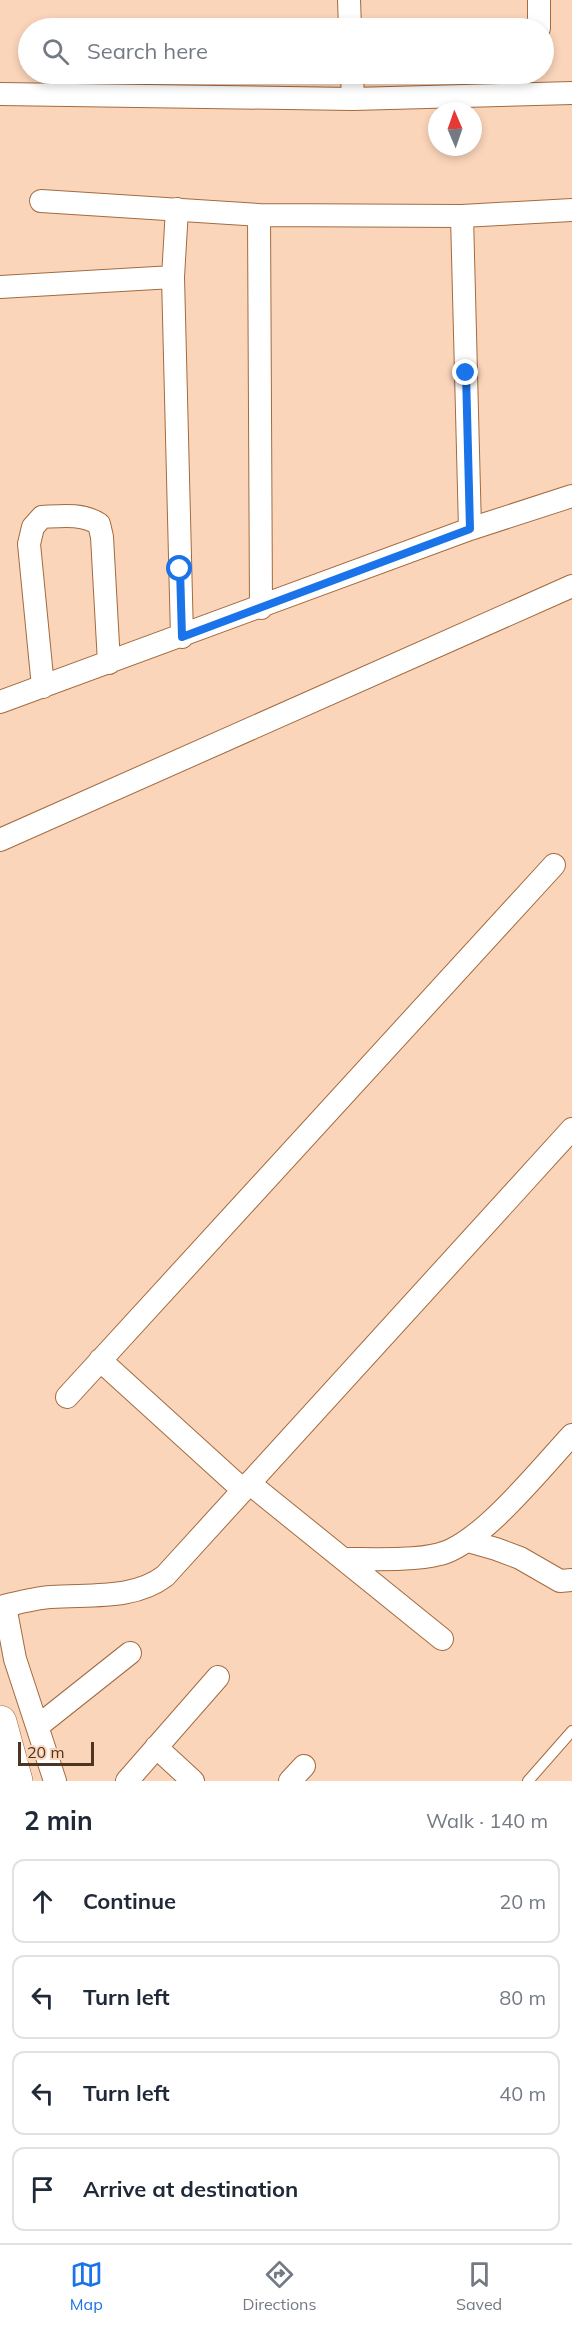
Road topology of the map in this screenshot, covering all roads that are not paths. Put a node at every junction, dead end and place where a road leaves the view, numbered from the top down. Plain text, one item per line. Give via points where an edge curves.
1 (349, 0) edge
2 (539, 0) edge
3 (350, 18) edge
4 (539, 18) edge
5 (352, 84) edge
6 (539, 84) edge
7 (572, 93) edge
8 (0, 94) edge
9 (353, 99) junction
10 (41, 201) dead end
11 (177, 209) junction
12 (572, 210) edge
13 (259, 215) junction
14 (462, 216) junction
15 (173, 276) junction
16 (0, 287) edge
17 (572, 496) edge
18 (470, 529) junction
19 (572, 586) edge
20 (261, 608) junction
21 (182, 637) junction
22 (109, 663) junction
23 (43, 687) junction
24 (0, 702) edge
25 (0, 840) edge
26 (554, 865) dead end
27 (572, 1129) edge
28 (100, 1360) junction
29 (67, 1397) dead end
30 (572, 1435) edge
31 (246, 1486) junction
32 (468, 1541) junction
33 (344, 1559) junction
34 (572, 1580) edge
35 (2, 1606) edge
36 (442, 1639) dead end
37 (130, 1653) dead end
38 (218, 1677) dead end
39 (0, 1722) edge
40 (38, 1726) junction
41 (572, 1731) edge
42 (156, 1747) junction
43 (16, 1781) edge
44 (54, 1781) edge
45 (127, 1781) edge
46 (193, 1781) edge
47 (528, 1781) edge

1 - 3 street
2 - 4 street
5 - 9 street
6 - 7 street
6 - 9 street
8 - 9 street
10 - 11 street
11 - 13 street
11 - 15 street
12 - 14 street
13 - 14 street
13 - 20 street
14 - 18 street
15 - 16 street
15 - 21 street
17 - 18 street
18 - 20 street
19 - 25 street
20 - 21 street
21 - 22 street
22 - 23 street
22 - 23 street via 99,524 76,516 42,517 33,527 29,544
23 - 24 street
26 - 28 street
27 - 31 street
28 - 29 street
28 - 31 street
30 - 32 street
31 - 33 street
31 - 35 street via 165,1576 150,1586 129,1592 49,1597
32 - 33 street via 440,1554
32 - 34 street via 520,1558 560,1581
33 - 36 street
35 - 40 street
37 - 40 street
38 - 42 street
39 - 43 highway
40 - 44 street
41 - 47 lane
42 - 45 street
42 - 46 street

